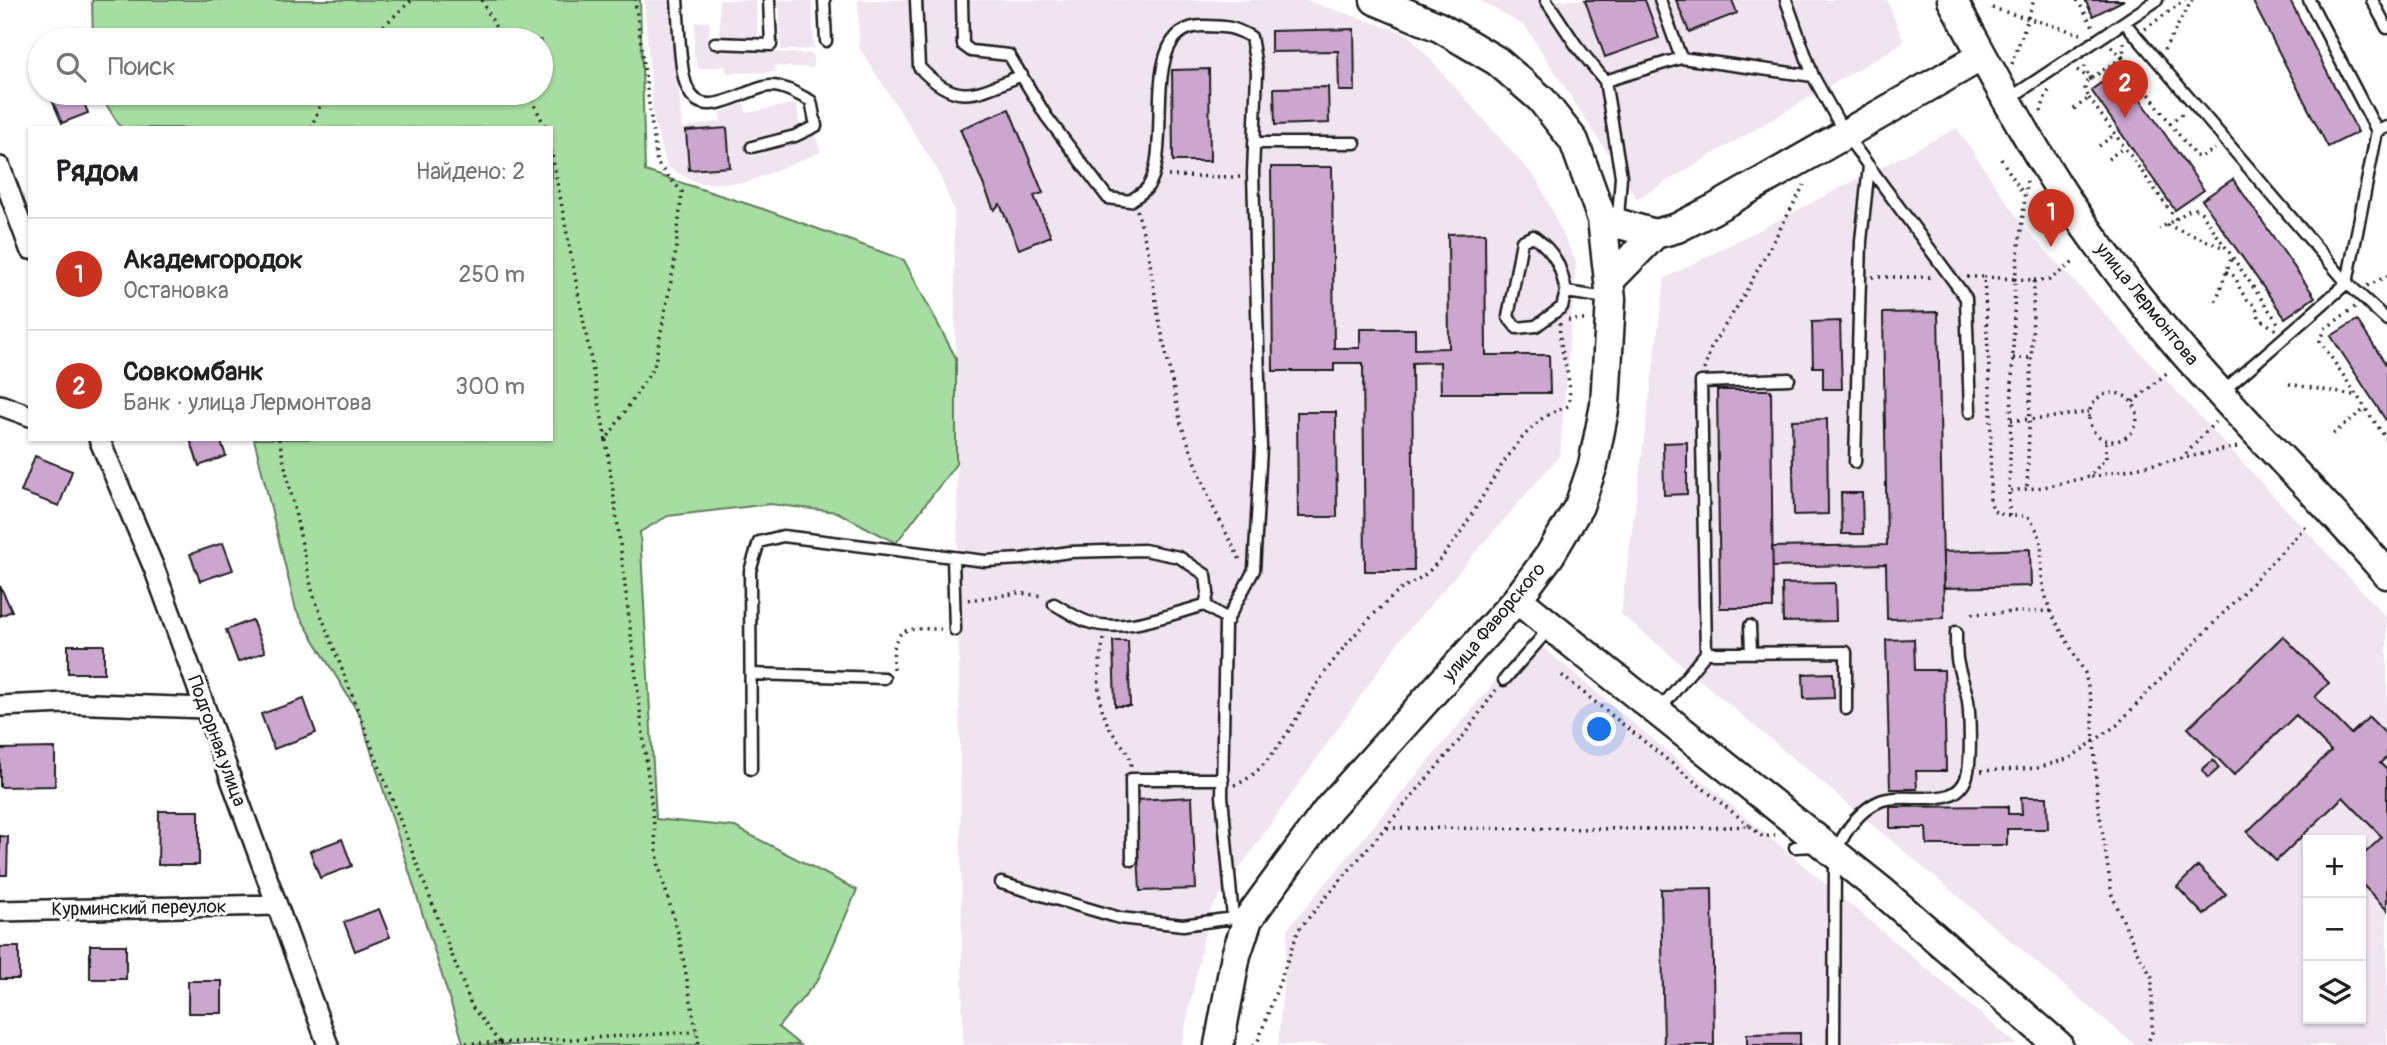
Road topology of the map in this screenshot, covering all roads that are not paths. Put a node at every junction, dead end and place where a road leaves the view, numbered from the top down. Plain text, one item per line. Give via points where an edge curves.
1 (677, 0) edge
2 (769, 0) edge
3 (824, 0) edge
4 (916, 0) edge
5 (962, 0) edge
6 (1375, 0) edge
7 (1546, 0) edge
8 (1660, 0) edge
9 (1786, 0) edge
10 (1952, 0) edge
11 (2157, 0) edge
12 (2309, 0) edge
13 (2372, 0) edge
14 (2125, 23) junction
15 (2387, 29) edge
16 (826, 41) dead end
17 (715, 43) dead end
18 (1982, 56) junction
19 (1681, 58) junction
20 (1022, 75) junction
21 (1813, 76) junction
22 (1605, 81) junction
23 (2008, 87) junction
24 (2382, 129) edge
25 (1845, 134) junction
26 (1254, 143) junction
27 (1355, 143) dead end
28 (752, 147) dead end
29 (1868, 166) junction
30 (0, 167) edge
31 (1610, 221) junction
32 (1655, 234) junction
33 (28, 244) edge
34 (2347, 283) junction
35 (1566, 292) junction
36 (1606, 300) junction
37 (2387, 320) edge
38 (1789, 379) dead end
39 (2220, 394) junction
40 (0, 405) edge
41 (1970, 412) dead end
42 (28, 415) edge
43 (100, 441) edge
44 (1855, 463) dead end
45 (954, 557) junction
46 (2387, 574) edge
47 (1517, 600) junction
48 (1054, 604) road end
49 (1205, 605) junction
50 (1228, 620) junction
51 (1547, 624) junction
52 (1750, 626) dead end
53 (955, 630) road end
54 (1956, 632) dead end
55 (1751, 652) junction
56 (1706, 653) junction
57 (751, 674) junction
58 (884, 678) road end
59 (1504, 680) road end
60 (0, 706) edge
61 (205, 708) junction
62 (1846, 709) dead end
63 (1658, 712) junction
64 (751, 769) dead end
65 (1223, 779) junction
66 (1795, 847) dead end
67 (1830, 849) junction
68 (1132, 860) dead end
69 (1001, 883) dead end
70 (277, 905) junction
71 (0, 911) edge
72 (1239, 923) junction
73 (328, 1045) edge
74 (1219, 1045) edge
75 (1835, 1045) edge
76 (2058, 1045) edge

1 - 28 lane via 686,87 692,96 710,104 769,86 811,101 816,126
2 - 17 lane via 771,45
3 - 16 lane
4 - 20 lane via 919,66 933,82 970,95
5 - 20 lane via 962,45 971,51 1009,55
6 - 31 street, улица Фаворского via 1439,27 1497,61 1541,99 1574,141
7 - 22 lane
8 - 19 lane
9 - 21 lane
10 - 18 street, улица Лермонтова
11 - 14 lane
12 - 24 lane
13 - 15 lane
14 - 23 lane
14 - 34 lane
18 - 23 street, улица Лермонтова
18 - 25 street
19 - 21 lane
19 - 22 lane
20 - 26 lane via 1046,116 1108,198 1130,201 1147,187 1156,164 1161,72 1175,37 1194,26 1233,27 1251,37 1257,72
21 - 25 lane
22 - 31 lane via 1621,176
23 - 39 street, улица Лермонтова via 2029,141 2084,225
24 - 34 lane
25 - 29 lane
25 - 32 street via 1683,225
26 - 27 lane
26 - 50 lane via 1261,448 1254,569
29 - 41 lane via 1966,298
29 - 44 lane via 1861,241
30 - 33 street
31 - 32 street
31 - 36 street, улица Фаворского
32 - 36 street
34 - 37 lane
34 - 39 lane
35 - 35 lane via 1562,307 1536,326 1517,328 1508,317 1522,241 1534,236 1548,247 1562,271
35 - 36 lane
36 - 47 street, улица Фаворского via 1605,405 1593,466 1579,506
38 - 56 lane via 1701,382
39 - 46 street, улица Лермонтова
40 - 42 street
43 - 61 street, Подгорная улица via 154,568
45 - 49 lane via 985,561 1144,550 1179,557 1206,575
45 - 53 lane
45 - 57 lane via 783,536 759,542 750,571
47 - 51 street
47 - 72 street, улица Фаворского via 1329,808 1248,919
48 - 49 lane via 1086,622 1107,627
49 - 50 lane
50 - 65 lane
51 - 59 lane via 1542,637
51 - 63 street
52 - 55 lane
54 - 67 lane via 1957,660 1968,700 1968,771 1959,790 1946,797 1883,800 1871,806
55 - 56 lane
55 - 62 lane via 1846,652
56 - 63 lane
57 - 58 lane
57 - 64 lane
60 - 61 street via 66,703
61 - 70 street, Подгорная улица
63 - 67 street
65 - 68 lane via 1131,779
65 - 72 lane
66 - 67 lane
67 - 75 lane
67 - 76 street
69 - 72 lane via 1120,918 1183,925
70 - 71 street, Курминский переулок
70 - 73 street, Подгорная улица
72 - 74 street, улица Фаворского

